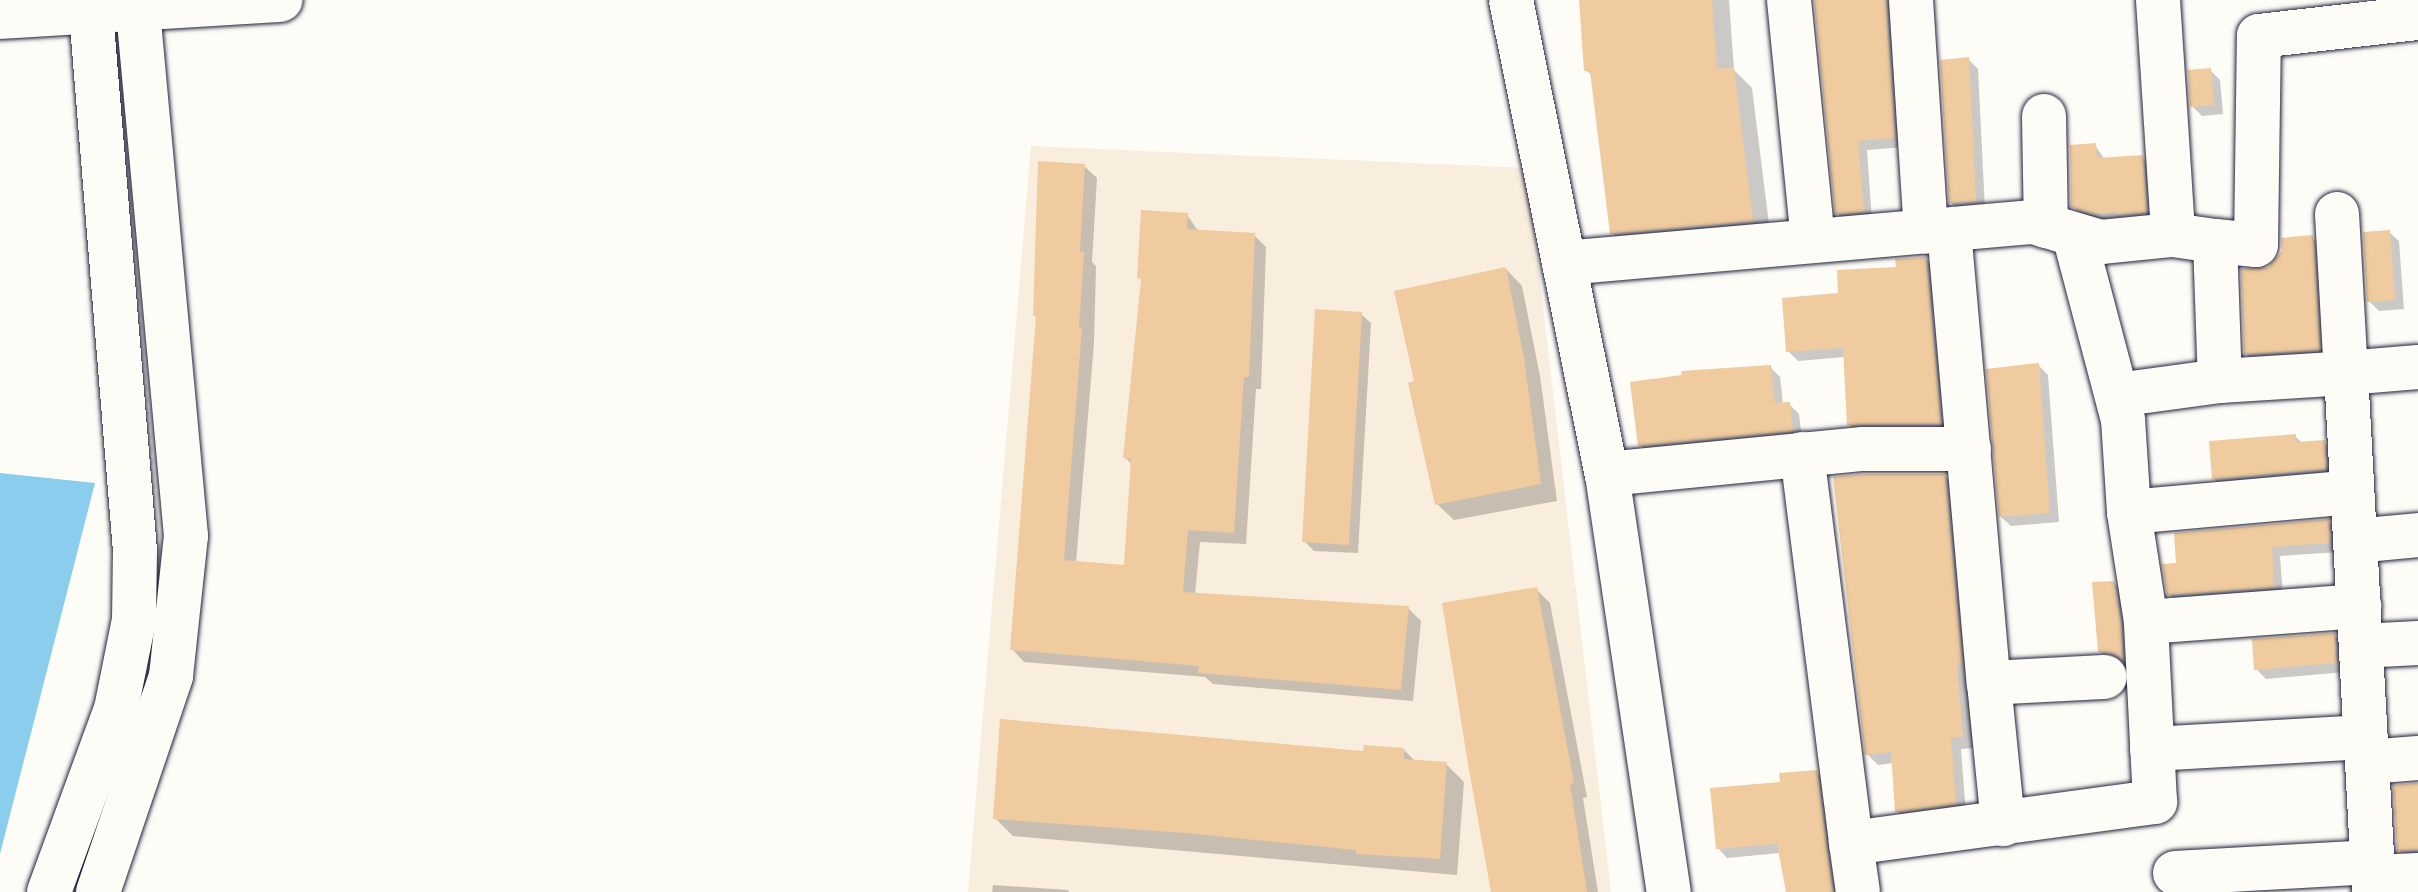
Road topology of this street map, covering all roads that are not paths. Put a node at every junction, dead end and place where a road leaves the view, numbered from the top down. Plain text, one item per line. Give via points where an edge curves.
1 (280, 0) edge
2 (1511, 0) edge
3 (1789, 0) edge
4 (1911, 0) edge
5 (2158, 0) edge
6 (138, 5) edge
7 (91, 6) edge
8 (0, 17) edge
9 (2418, 18) edge
10 (2044, 116) dead end
11 (2337, 214) dead end
12 (2060, 230) junction
13 (1938, 231) junction
14 (2194, 238) junction
15 (1813, 241) junction
16 (1564, 263) junction
17 (2418, 367) edge
18 (2346, 373) junction
19 (2220, 381) junction
20 (2117, 395) junction
21 (1969, 449) junction
22 (1802, 454) junction
23 (1607, 474) junction
24 (2352, 492) junction
25 (2129, 512) junction
26 (2418, 535) edge
27 (2355, 541) junction
28 (2146, 622) junction
29 (2360, 626) junction
30 (2418, 643) edge
31 (2105, 677) dead end
32 (1989, 683) junction
33 (2152, 749) junction
34 (2366, 750) junction
35 (2418, 758) edge
36 (2003, 824) junction
37 (1851, 843) junction
38 (2175, 873) dead end
39 (2418, 875) edge
40 (2374, 877) edge
41 (49, 892) edge
42 (98, 892) edge
43 (1669, 892) edge
44 (1858, 892) edge

1 - 6 street
2 - 16 street
3 - 15 street
4 - 13 street
5 - 14 street
6 - 7 street
6 - 42 street via 186,536 171,676
7 - 8 street
7 - 41 street via 135,551 134,620 116,709
9 - 14 street via 2259,36 2256,245
10 - 12 street
11 - 18 street
12 - 13 street via 2033,222
12 - 14 street via 2101,242
12 - 20 street
13 - 15 street
13 - 21 street
14 - 19 street
15 - 16 street
16 - 23 street
17 - 18 street
18 - 19 street
18 - 24 street
19 - 20 street
20 - 25 street
21 - 22 street
21 - 32 street
22 - 23 street
22 - 37 street
23 - 43 street
24 - 25 street
24 - 27 street
25 - 28 street
26 - 27 street
27 - 29 street
28 - 29 street
28 - 33 street
29 - 30 street
29 - 34 street
31 - 32 street
32 - 36 street
33 - 34 street
33 - 36 street via 2155,802
34 - 35 street
34 - 40 street
36 - 37 street
37 - 44 street
38 - 40 street
39 - 40 street

